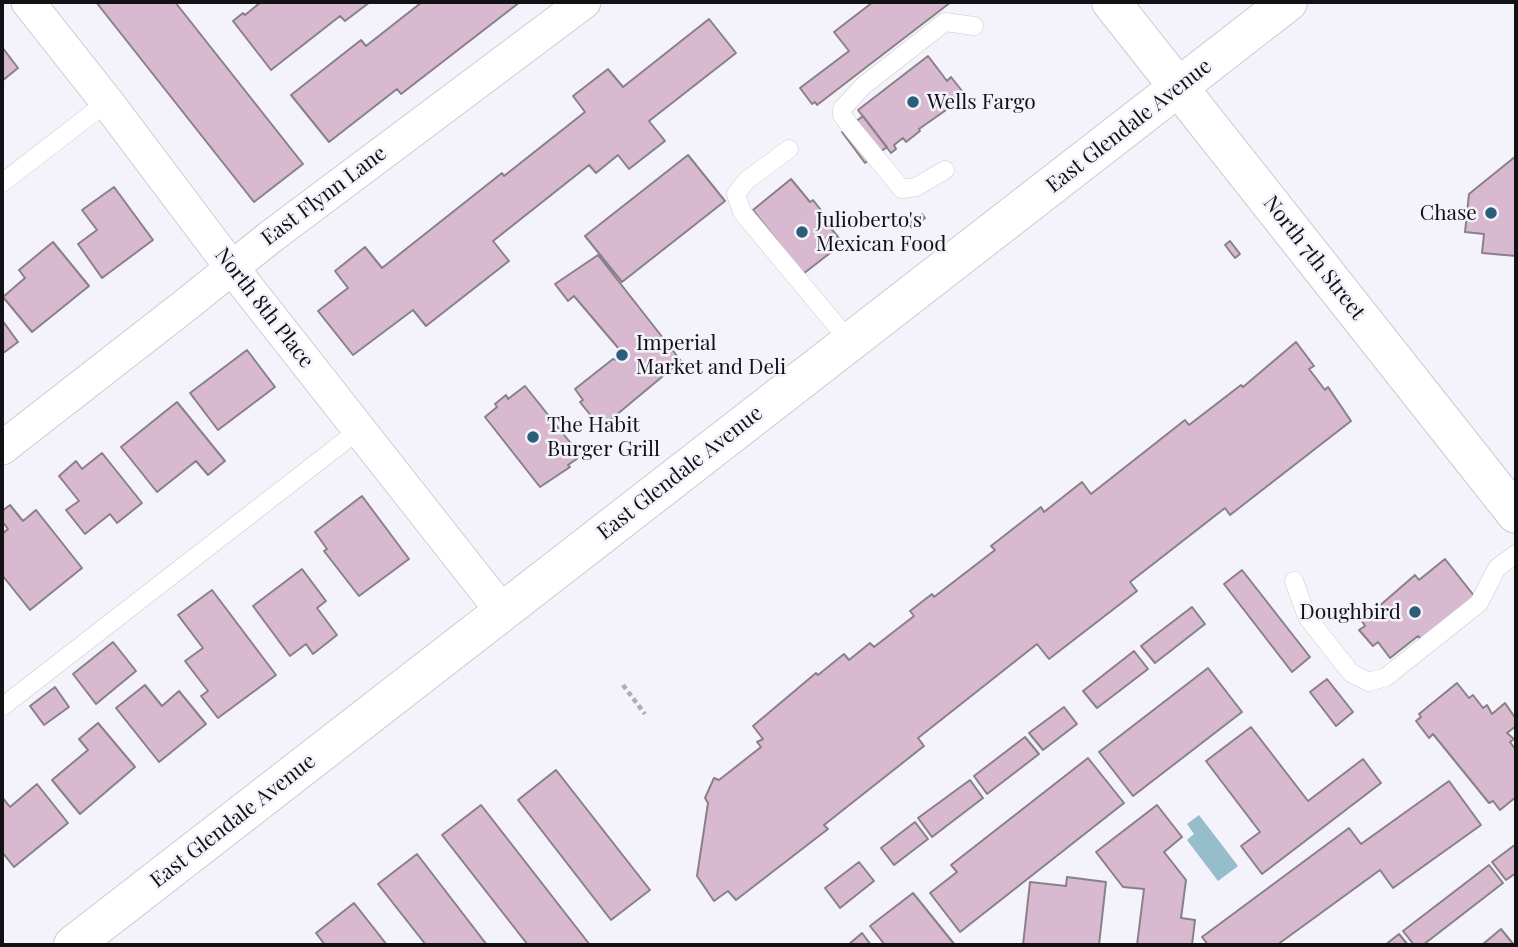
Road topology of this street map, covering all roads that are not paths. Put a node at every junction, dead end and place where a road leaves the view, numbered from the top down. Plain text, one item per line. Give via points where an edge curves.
1 (28, 2) edge
2 (584, 2) edge
3 (1111, 2) edge
4 (1288, 2) edge
5 (974, 26) dead end
6 (1179, 87) junction
7 (107, 102) junction
8 (789, 149) dead end
9 (946, 170) dead end
10 (2, 183) edge
11 (232, 268) junction
12 (850, 342) junction
13 (359, 430) junction
14 (2, 447) edge
15 (1516, 514) edge
16 (1516, 554) edge
17 (1294, 581) dead end
18 (502, 611) junction
19 (2, 707) edge
20 (73, 945) edge

1 - 7 street, North 8th Place
2 - 11 street, East Flynn Lane
3 - 6 main road, North 7th Street
4 - 6 main road, East Glendale Avenue
5 - 9 lane via 945,22 863,86 842,109 849,126 902,189 916,187
6 - 12 main road, East Glendale Avenue
6 - 15 main road, North 7th Street
7 - 10 lane
7 - 11 street, North 8th Place
8 - 12 lane via 736,194 742,212
11 - 13 street, North 8th Place
11 - 14 street, East Flynn Lane
12 - 18 main road, East Glendale Avenue
13 - 18 street, North 8th Place
13 - 19 lane
16 - 17 lane via 1496,568 1479,603 1386,677 1369,682 1351,673 1307,617
18 - 20 main road, East Glendale Avenue

